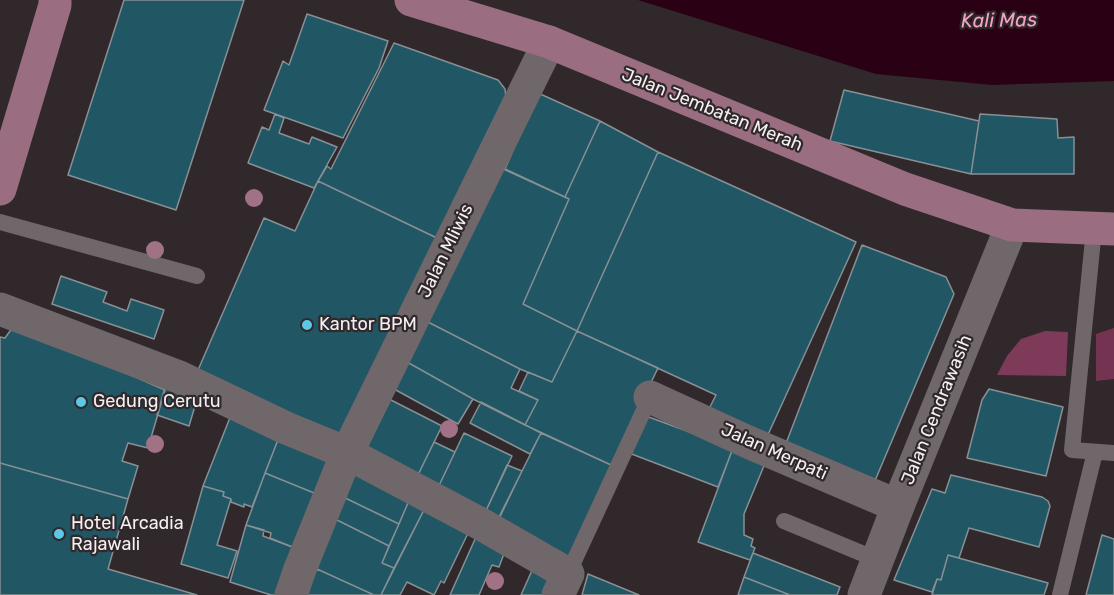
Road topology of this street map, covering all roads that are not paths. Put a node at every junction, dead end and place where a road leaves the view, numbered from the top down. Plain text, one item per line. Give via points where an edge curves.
1 (411, 0) edge
2 (56, 2) edge
3 (549, 42) junction
4 (0, 189) edge
5 (0, 222) edge
6 (1012, 225) junction
7 (1104, 229) edge
8 (197, 276) dead end
9 (0, 309) edge
10 (650, 397) joint
11 (1095, 452) junction
12 (347, 453) junction
13 (1114, 453) edge
14 (898, 506) junction
15 (784, 521) dead end
16 (878, 560) junction
17 (563, 585) edge
18 (291, 595) edge
19 (864, 595) edge
20 (1060, 595) edge

1 - 3 main road, Jalan Jembatan Merah
2 - 4 main road
3 - 6 main road, Jalan Jembatan Merah via 905,189
3 - 12 street, Jalan Mliwis
5 - 8 lane
6 - 7 main road, Jalan Jembatan Merah
6 - 14 street, Jalan Cendrawasih
7 - 11 lane via 1072,450
9 - 12 street via 179,377
10 - 14 street, Jalan Merpati
10 - 17 lane
11 - 13 lane
11 - 20 lane
12 - 17 street via 481,524
12 - 18 street, Jalan Mliwis
14 - 16 street, Jalan Cendrawasih
15 - 16 lane
16 - 19 street, Jalan Cendrawasih

